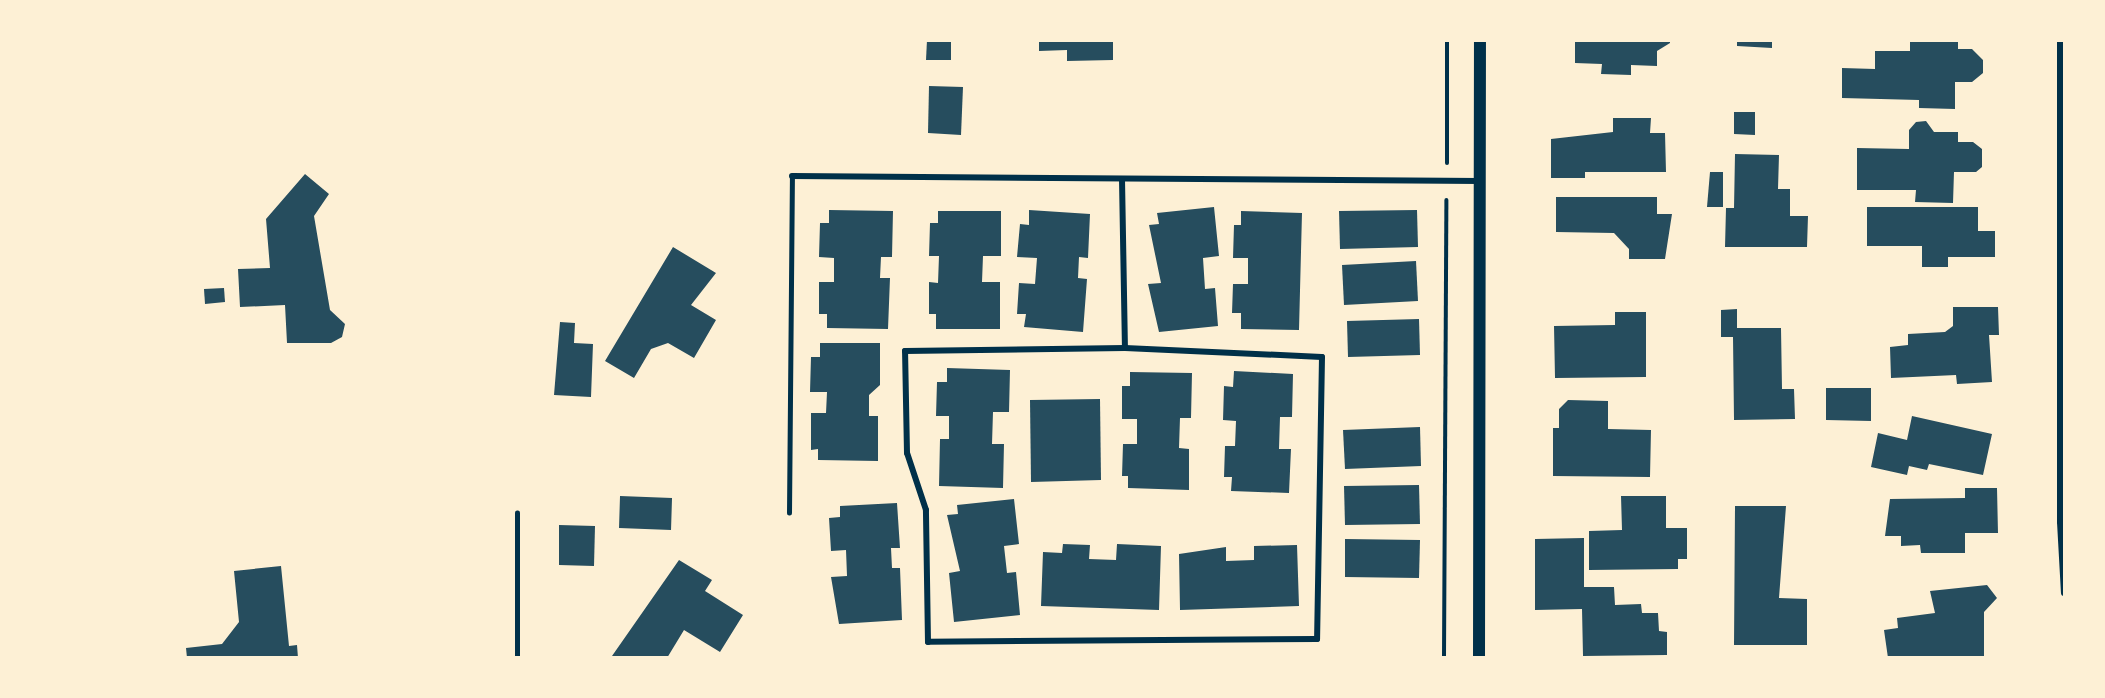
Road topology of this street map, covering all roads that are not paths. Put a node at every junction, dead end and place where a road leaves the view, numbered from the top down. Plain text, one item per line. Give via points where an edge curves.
1 (1480, 40) edge
2 (2060, 40) edge
3 (792, 176) joint
4 (1122, 179) junction
5 (1480, 181) junction
6 (2062, 328) edge
7 (1125, 348) junction
8 (517, 513) dead end
9 (789, 513) dead end
10 (2064, 593) edge
11 (517, 657) edge
12 (1479, 657) edge

1 - 5 main road
2 - 6 street
3 - 4 street
3 - 9 lane
4 - 5 street
4 - 7 street
5 - 12 main road
6 - 10 street
7 - 7 street via 1322,357 1317,639 928,642 926,510 908,453 905,351
8 - 11 lane

